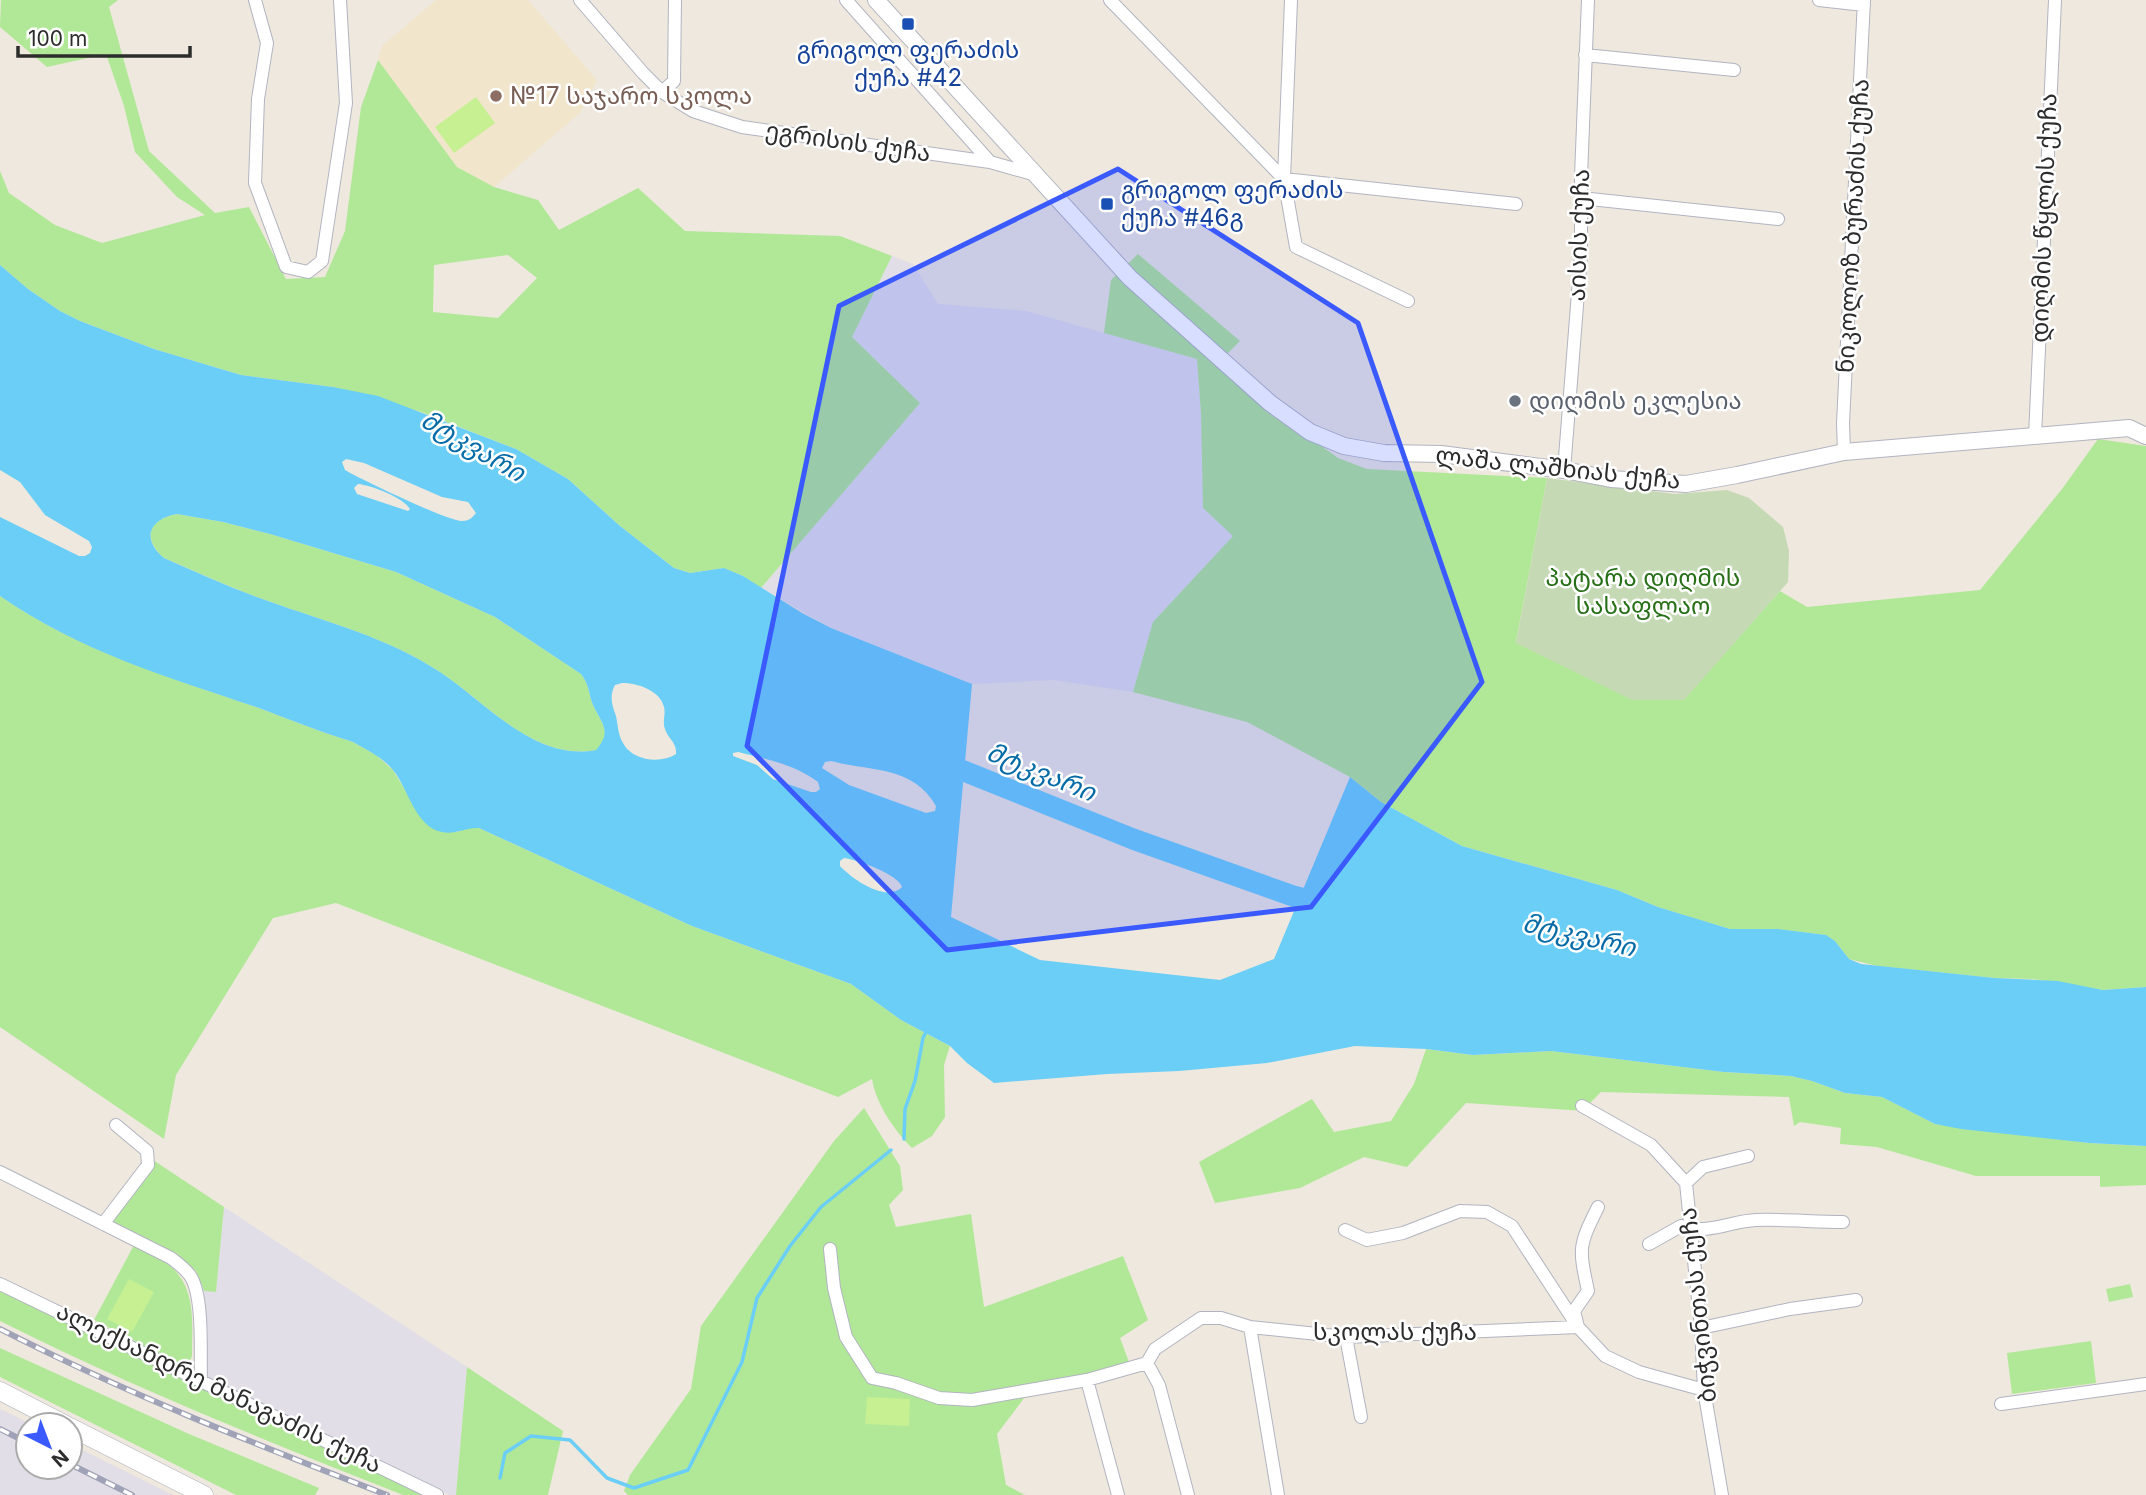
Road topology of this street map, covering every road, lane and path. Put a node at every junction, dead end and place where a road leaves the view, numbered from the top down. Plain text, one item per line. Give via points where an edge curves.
1 (255, 0) edge
2 (340, 0) edge
3 (580, 0) edge
4 (675, 0) edge
5 (846, 0) edge
6 (876, 0) edge
7 (1110, 0) edge
8 (1291, 0) edge
9 (1588, 0) edge
10 (1819, 0) edge
11 (2055, 0) edge
12 (1864, 3) edge
13 (1585, 55) junction
14 (1734, 70) dead end
15 (662, 92) junction
16 (990, 162) junction
17 (1037, 176) junction
18 (1284, 179) junction
19 (1581, 198) junction
20 (1516, 204) dead end
21 (1778, 219) dead end
22 (1408, 301) dead end
23 (2035, 436) junction
24 (2146, 436) edge
25 (1844, 452) junction
26 (1564, 470) junction
27 (1582, 1106) dead end
28 (116, 1125) dead end
29 (1748, 1156) dead end
30 (0, 1172) edge
31 (1686, 1183) junction
32 (1598, 1207) dead end
33 (1843, 1222) dead end
34 (103, 1224) junction
35 (1689, 1228) junction
36 (1345, 1230) dead end
37 (1649, 1244) dead end
38 (830, 1249) dead end
39 (0, 1284) edge
40 (1856, 1300) dead end
41 (1250, 1327) junction
42 (1578, 1327) junction
43 (1701, 1328) junction
44 (1346, 1337) junction
45 (1147, 1363) junction
46 (1087, 1380) junction
47 (201, 1382) junction
48 (2146, 1384) edge
49 (1704, 1390) junction
50 (0, 1391) edge
51 (2001, 1404) dead end
52 (39, 1411) edge
53 (1361, 1417) dead end
54 (84, 1434) edge
55 (204, 1495) edge
56 (437, 1495) edge
57 (1118, 1495) edge
58 (1188, 1495) edge
59 (1278, 1495) edge
60 (1723, 1495) edge

1 - 2 street via 267,43 258,99 255,183 286,267 308,272 322,261 346,103
3 - 15 street, ეგრისის ქუჩა
4 - 15 street via 674,81
5 - 16 street
6 - 17 street, ლაშა ლაშხიას ქუჩა
7 - 18 street
8 - 18 street
9 - 13 street, აისის ქუჩა
10 - 12 street
11 - 23 street, დიღმის წყლის ქუჩა
12 - 25 street, ნიკოლოზ ბურაძის ქუჩა
13 - 14 street
13 - 19 street, აისის ქუჩა
15 - 16 street, ეგრისის ქუჩა via 693,111 742,127
16 - 17 street, ეგრისის ქუჩა
17 - 26 street, ლაშა ლაშხიას ქუჩა via 1130,278 1270,403 1310,432 1344,446 1384,453 1441,454
18 - 20 street
18 - 22 street via 1296,247
19 - 21 street
19 - 26 street, აისის ქუჩა
23 - 24 street, ლაშა ლაშხიას ქუჩა via 2129,428
23 - 25 street, ლაშა ლაშხიას ქუჩა
25 - 26 street, ლაშა ლაშხიას ქუჩა via 1686,484 1611,479
27 - 31 street via 1651,1145
28 - 34 street via 147,1151 148,1164
29 - 31 street, ბიჭვინთას ქუჩა via 1703,1167
30 - 34 street
31 - 35 street, ბიჭვინთას ქუჩა
32 - 42 street via 1582,1239 1588,1291 1574,1311
33 - 35 street via 1752,1220 1721,1228
34 - 47 street via 171,1258 192,1279 198,1299
35 - 37 street via 1681,1226
35 - 43 street, ბიჭვინთას ქუჩა
36 - 42 street via 1367,1241 1460,1211 1487,1212 1512,1226
38 - 46 street via 846,1337 872,1378 939,1398 972,1400
39 - 47 street, ალექსანდრე მანაგაძის ქუჩა
40 - 43 street
41 - 44 street, სკოლას ქუჩა
41 - 45 street, სკოლას ქუჩა via 1221,1318 1201,1318 1155,1349
41 - 59 street
42 - 44 street, სკოლას ქუჩა
42 - 49 street via 1605,1356 1639,1372
43 - 49 street, ბიჭვინთას ქუჩა
44 - 53 street
45 - 46 street
45 - 58 street via 1159,1385
46 - 57 street
47 - 56 street, ალექსანდრე მანაგაძის ქუჩა
48 - 51 street
49 - 60 street, ბიჭვინთას ქუჩა
50 - 52 main road
54 - 55 main road

